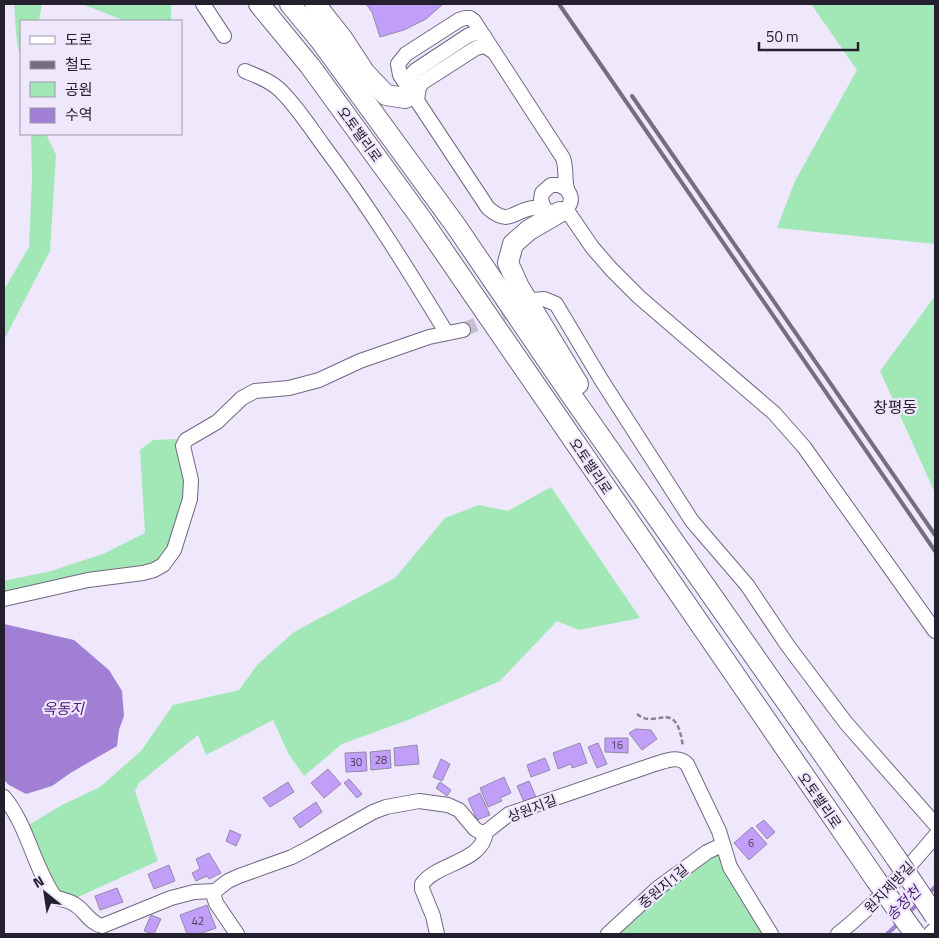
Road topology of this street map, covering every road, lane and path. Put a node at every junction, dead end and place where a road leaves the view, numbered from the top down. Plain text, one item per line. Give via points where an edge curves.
1 (203, 4) edge
2 (259, 4) edge
3 (290, 4) edge
4 (315, 4) edge
5 (325, 4) edge
6 (224, 36) dead end
7 (484, 36) junction
8 (494, 52) junction
9 (245, 71) dead end
10 (410, 91) junction
11 (567, 189) junction
12 (557, 210) junction
13 (533, 300) tunnel mouth
14 (463, 330) tunnel mouth
15 (446, 332) junction
16 (639, 492) junction
17 (4, 599) edge
18 (935, 631) edge
19 (637, 714) dead end
20 (682, 759) junction
21 (4, 797) edge
22 (935, 824) edge
23 (486, 832) junction
24 (935, 836) edge
25 (722, 845) junction
26 (215, 891) junction
27 (935, 916) edge
28 (935, 929) edge
29 (105, 930) edge
30 (237, 934) edge
31 (436, 934) edge
32 (608, 934) edge
33 (771, 934) edge
34 (838, 934) edge
35 (915, 934) edge
36 (930, 934) edge

1 - 6 street
2 - 35 highway, 오토밸리로, bridge via 310,66 420,217
3 - 16 highway, 오토밸리로 via 456,226
4 - 10 highway via 365,73 386,94 405,98
5 - 10 street via 380,80
7 - 8 street
7 - 10 street via 477,33 469,35 416,70 409,77
7 - 10 street via 470,18 459,20 406,54 398,70
8 - 10 street via 485,46 476,48
8 - 11 street via 563,158
9 - 15 street via 281,90 295,108 364,200
10 - 12 street via 488,208 510,217 528,209
11 - 12 street via 571,202
11 - 12 street via 551,185 542,193 541,200
12 - 16 highway via 514,244 508,264
12 - 18 street via 639,297 790,430
13 - 22 street via 544,299 556,304 692,521 746,585 846,723
14 - 15 street
15 - 17 street via 360,361 318,380 289,388 255,391 242,398 217,422 186,440 184,453 191,480 190,500 174,550 154,570 88,580
16 - 27 highway, 오토밸리로, bridge
19 - 20 path via 650,720 666,716 674,721 682,739
20 - 23 street, 상원지길 via 655,764 509,814
20 - 25 street via 719,831
21 - 29 street via 16,814 42,876 55,897 72,903
23 - 26 street via 475,829 459,810 448,804 419,801 394,805 373,812 292,857 228,881
23 - 31 street via 476,851 422,884
24 - 34 street, 원지제방길 via 891,886
25 - 32 street, 중원지1길 via 707,852 658,888
25 - 33 street via 730,867
26 - 29 street via 171,898
26 - 30 street via 216,902
28 - 36 street

